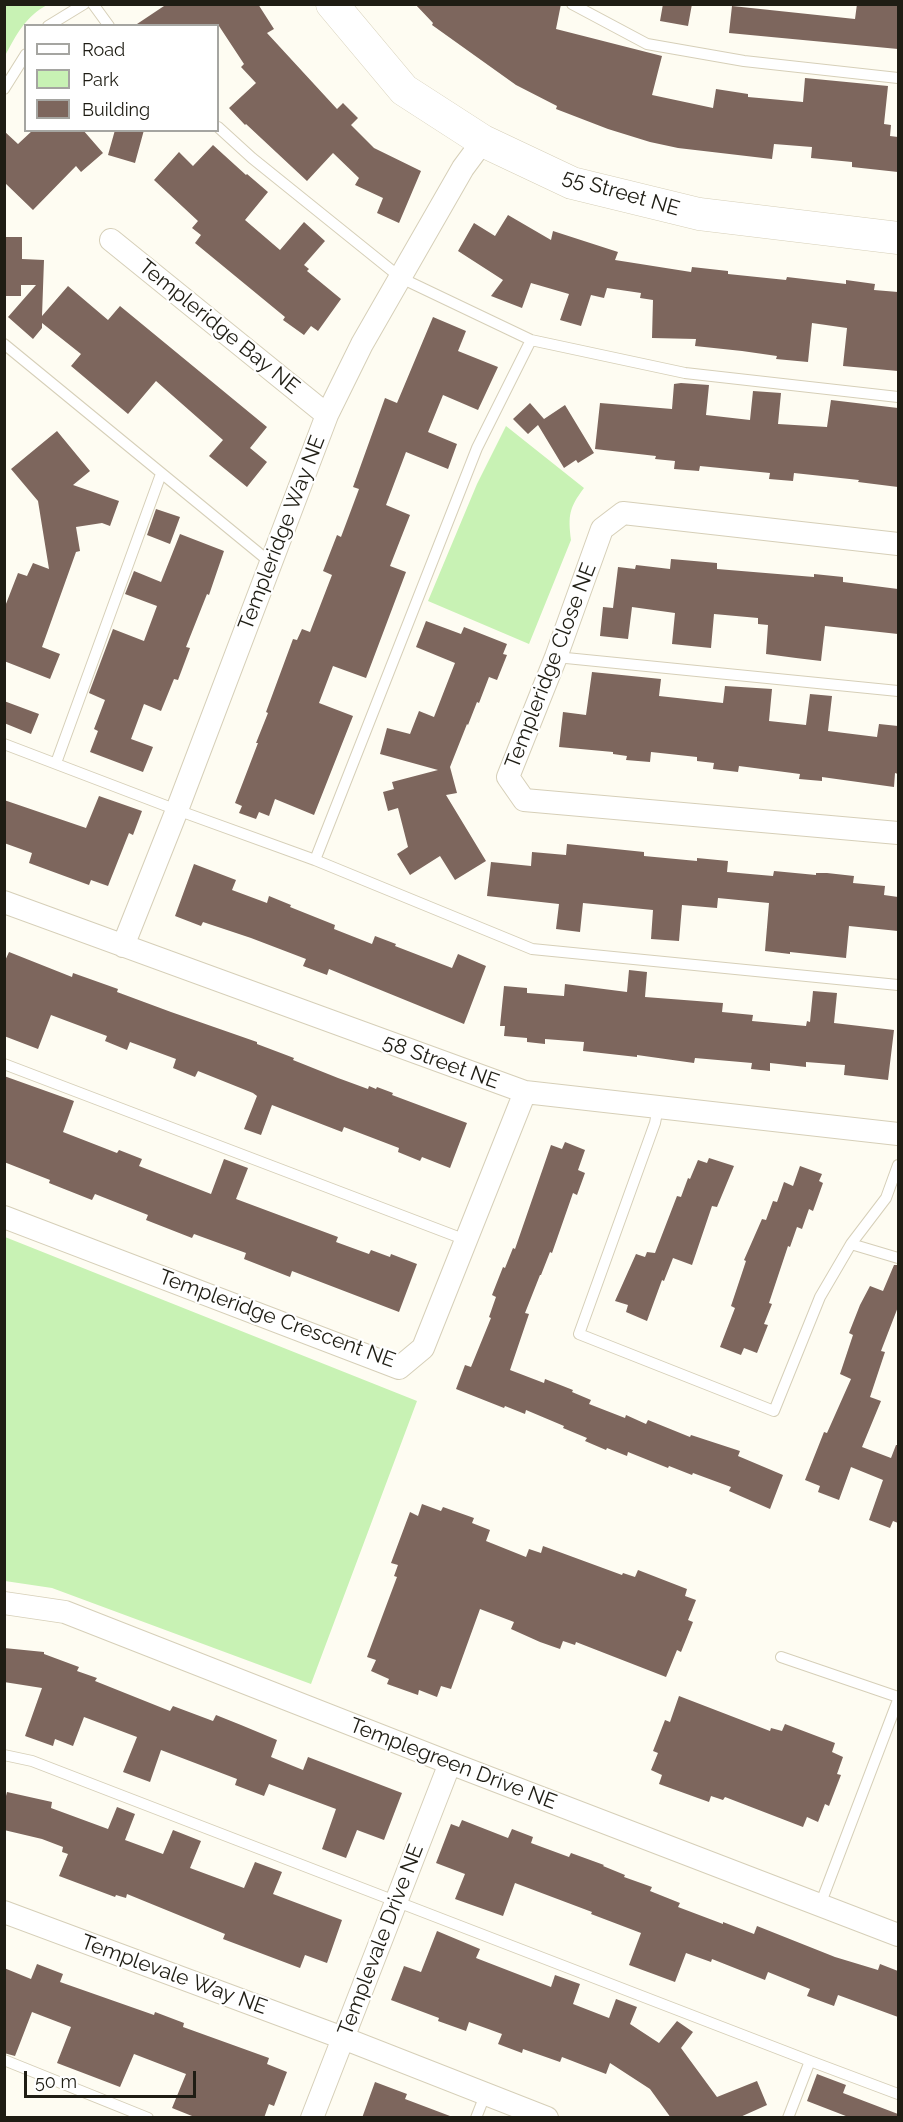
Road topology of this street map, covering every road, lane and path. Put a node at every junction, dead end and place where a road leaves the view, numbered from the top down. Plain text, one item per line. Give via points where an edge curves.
1 (84, 4) edge
2 (93, 4) edge
3 (332, 4) edge
4 (572, 4) edge
5 (51, 24) edge
6 (108, 24) edge
7 (24, 57) edge
8 (898, 78) edge
9 (4, 89) edge
10 (219, 128) edge
11 (483, 141) junction
12 (898, 238) edge
13 (111, 240) dead end
14 (401, 278) junction
15 (531, 340) junction
16 (4, 344) edge
17 (898, 397) edge
18 (327, 415) junction
19 (161, 474) junction
20 (898, 544) edge
21 (271, 563) junction
22 (556, 657) junction
23 (898, 691) edge
24 (4, 744) edge
25 (56, 763) junction
26 (177, 810) junction
27 (898, 833) edge
28 (315, 860) junction
29 (4, 902) edge
30 (123, 946) junction
31 (898, 985) edge
32 (4, 1064) edge
33 (525, 1092) junction
34 (658, 1107) junction
35 (898, 1134) edge
36 (898, 1165) edge
37 (4, 1217) edge
38 (466, 1240) junction
39 (851, 1244) junction
40 (898, 1258) edge
41 (4, 1603) edge
42 (780, 1657) dead end
43 (898, 1699) edge
44 (4, 1755) edge
45 (450, 1763) junction
46 (397, 1903) junction
47 (820, 1905) junction
48 (4, 1912) edge
49 (898, 1935) edge
50 (343, 2038) junction
51 (4, 2060) edge
52 (810, 2061) junction
53 (898, 2094) edge
54 (485, 2095) junction
55 (148, 2118) edge
56 (312, 2118) edge
57 (476, 2118) edge
58 (547, 2118) edge
59 (788, 2118) edge

1 - 5 lane
2 - 6 lane
3 - 11 street, 55 Street NE via 404,90
4 - 8 lane via 647,44 744,61
7 - 9 lane
10 - 14 lane
11 - 12 street, 55 Street NE via 572,183 699,214
11 - 14 street, Templeridge Way NE
13 - 18 street, Templeridge Bay NE
14 - 15 lane
14 - 18 street, Templeridge Way NE
15 - 17 lane via 685,373
15 - 28 lane via 477,448
16 - 19 lane
18 - 21 street, Templeridge Way NE
19 - 21 lane
19 - 25 lane
20 - 22 street, Templeridge Close NE via 623,513 602,529
21 - 26 street, Templeridge Way NE
22 - 23 lane
22 - 27 street, Templeridge Close NE via 508,777 524,800
24 - 25 lane
25 - 26 lane
26 - 28 lane
26 - 30 street, Templeridge Way NE
28 - 31 lane via 532,950
29 - 30 street, 58 Street NE
30 - 33 street, 58 Street NE
32 - 38 lane
33 - 34 street, 58 Street NE
33 - 38 street, Templeridge Crescent NE
34 - 35 street, 58 Street NE
34 - 39 lane via 579,1334 774,1411 820,1297
36 - 39 lane via 886,1198
37 - 38 street, Templeridge Crescent NE via 399,1368 423,1348
39 - 40 lane
41 - 45 street, Templegreen Drive NE via 65,1612
42 - 43 lane
43 - 47 lane
44 - 46 lane via 32,1761
45 - 46 street, Templevale Drive NE
45 - 47 street, Templegreen Drive NE
46 - 50 street, Templevale Drive NE
46 - 52 lane
47 - 49 street, Templegreen Drive NE
48 - 50 street, Templevale Way NE
50 - 54 street, Templevale Way NE
50 - 56 street, Templevale Drive NE
51 - 55 lane
52 - 53 lane
52 - 59 lane
54 - 57 lane
54 - 58 street, Templevale Way NE

